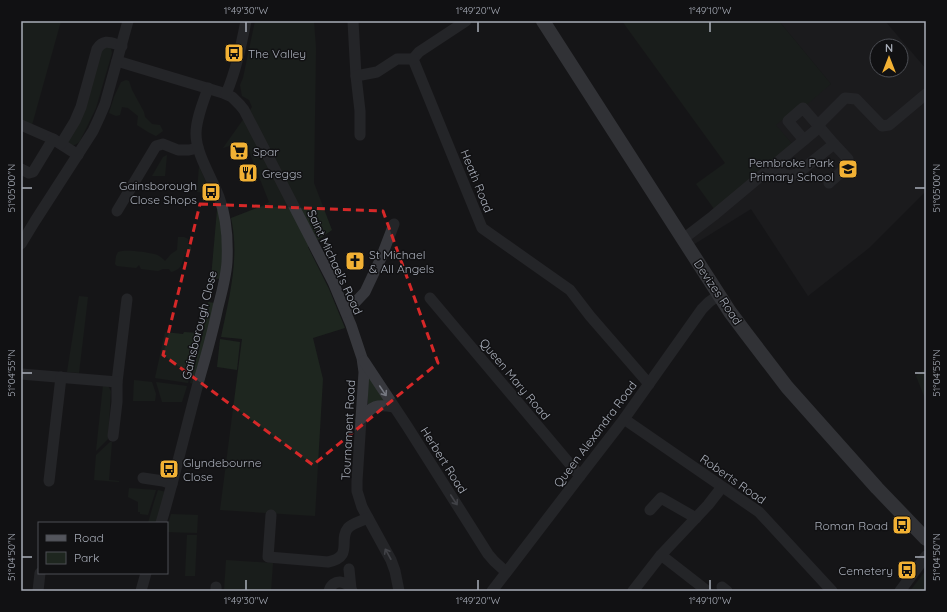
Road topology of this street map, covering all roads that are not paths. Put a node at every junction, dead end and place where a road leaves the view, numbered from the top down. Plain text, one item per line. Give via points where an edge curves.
1 (128, 21) edge
2 (246, 21) edge
3 (353, 21) edge
4 (466, 21) edge
5 (543, 21) edge
6 (122, 46) junction
7 (413, 59) junction
8 (117, 61) junction
9 (356, 76) junction
10 (208, 88) junction
11 (226, 94) junction
12 (926, 94) edge
13 (21, 125) edge
14 (819, 127) junction
15 (360, 135) dead end
16 (804, 140) junction
17 (57, 141) junction
18 (834, 144) junction
19 (198, 148) junction
20 (78, 155) junction
21 (773, 166) junction
22 (21, 169) edge
23 (829, 183) dead end
24 (117, 211) dead end
25 (394, 224) dead end
26 (683, 239) junction
27 (21, 244) edge
28 (719, 295) junction
29 (430, 298) dead end
30 (127, 299) dead end
31 (346, 312) junction
32 (362, 358) junction
33 (21, 374) edge
34 (61, 377) junction
35 (117, 382) junction
36 (649, 384) junction
37 (394, 407) junction
38 (624, 419) junction
39 (361, 420) junction
40 (113, 436) dead end
41 (580, 476) junction
42 (143, 478) dead end
43 (49, 481) dead end
44 (172, 484) junction
45 (722, 487) junction
46 (650, 510) dead end
47 (271, 515) dead end
48 (368, 518) junction
49 (696, 518) junction
50 (161, 522) edge
51 (926, 539) edge
52 (661, 555) junction
53 (926, 556) edge
54 (349, 569) dead end
55 (506, 572) junction
56 (40, 574) edge
57 (146, 574) edge
58 (352, 590) edge
59 (706, 590) dead end
60 (38, 591) edge
61 (141, 591) edge
62 (329, 591) edge
63 (400, 591) edge
64 (492, 591) edge
65 (633, 591) edge
66 (832, 591) edge
67 (900, 591) edge

1 - 6 street
2 - 11 street via 236,67
3 - 9 street
4 - 7 street via 419,52
5 - 26 main road, Devizes Road
6 - 8 street
6 - 17 street via 103,42 97,49 75,121
7 - 9 street via 397,59 377,72
7 - 36 street, Heath Road via 482,228 570,290
8 - 10 street, Saint Michael's Road
8 - 20 street via 105,104 93,131
9 - 15 street
10 - 11 street, Saint Michael's Road
10 - 19 street, Gainsborough Close via 198,118
11 - 31 street, Saint Michael's Road via 244,110 328,271
12 - 14 street via 889,125 882,126 856,99 845,98 822,120
13 - 17 street
14 - 16 street
14 - 16 street via 803,108 788,120
14 - 18 street
16 - 21 street
17 - 20 street
17 - 22 street via 33,172 28,173
18 - 21 street via 798,173 788,176
18 - 23 street via 848,162 846,168
19 - 24 street via 178,150 163,144 156,146
19 - 44 street, Gainsborough Close via 222,204 227,236 227,264 211,339
20 - 27 street
21 - 26 street
25 - 31 street via 365,292
26 - 28 main road, Devizes Road
28 - 36 street, Queen Alexandra Road via 702,308
28 - 51 main road, Devizes Road via 787,387
29 - 41 street, Queen Mary Road
30 - 35 street
31 - 32 street, Saint Michael's Road
32 -> 37 street, Herbert Road
32 - 39 street, Tournament Road via 364,372
33 - 34 street
34 - 35 street
34 - 43 street
35 - 40 street
36 - 38 street, Queen Alexandra Road
37 - 39 street via 373,407
37 -> 55 street, Herbert Road via 488,554
38 - 41 street, Queen Alexandra Road
38 - 45 street, Roberts Road
39 - 48 street, Tournament Road via 357,480 359,498
41 - 55 street, Queen Alexandra Road
42 - 44 street
44 - 50 street, Gainsborough Close
45 - 49 street
45 - 66 street, Roberts Road via 759,512
46 - 49 street via 661,498
47 - 48 street via 268,557 328,562 341,556 347,529
63 -> 48 street, Tournament Road via 391,560
49 - 52 street
52 - 59 street
52 - 65 street
53 - 67 street
54 - 58 street
55 - 64 street, Queen Alexandra Road
56 - 60 street
57 - 61 street
58 - 62 street via 341,582 335,583

